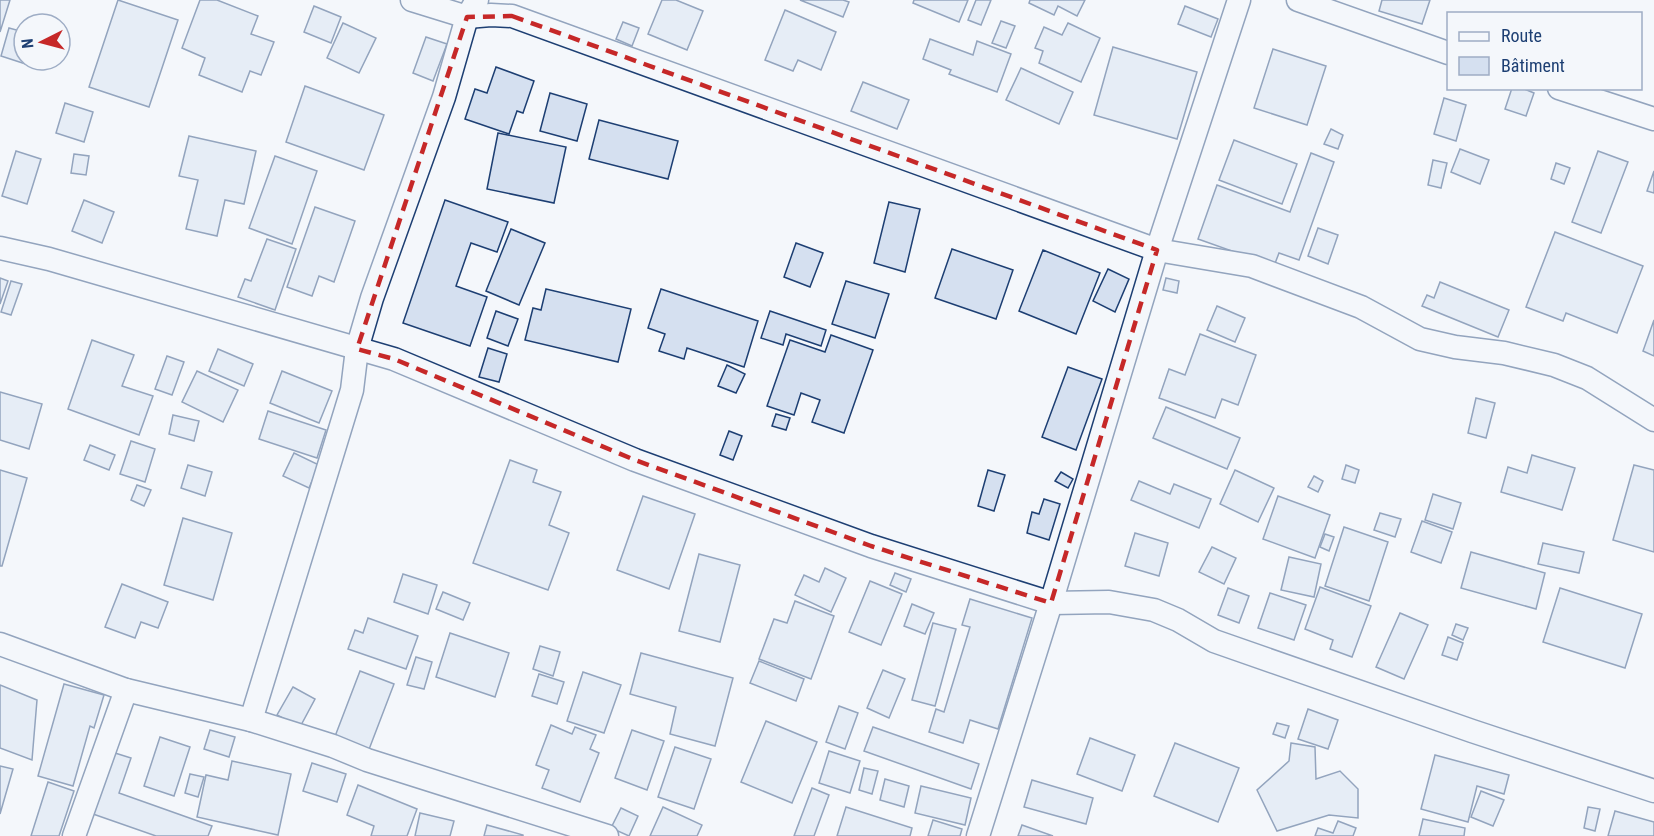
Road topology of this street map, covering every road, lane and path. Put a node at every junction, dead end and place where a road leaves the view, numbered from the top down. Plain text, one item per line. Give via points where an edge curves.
1 (412, 0) edge
2 (1239, 0) edge
3 (1298, 0) edge
4 (472, 9) edge
5 (1447, 52) edge
6 (1564, 90) edge
7 (1654, 119) edge
8 (0, 248) edge
9 (1158, 250) junction
10 (357, 349) junction
11 (1654, 420) edge
12 (1050, 603) junction
13 (0, 644) edge
14 (126, 690) junction
15 (251, 720) junction
16 (1654, 791) edge
17 (74, 836) edge
18 (607, 836) edge
19 (978, 836) edge

1 - 4 street
2 - 9 street
3 - 5 street
4 - 9 street via 512,16
4 - 10 street
6 - 7 street
8 - 10 street
9 - 11 street via 1252,266 1361,307 1420,339 1554,365 1587,378
9 - 12 street
10 - 12 street via 394,359 669,472 871,546
10 - 15 street via 352,390
12 - 16 street via 1109,602 1154,610 1214,641
12 - 19 street
13 - 14 street
14 - 15 street
14 - 17 street
15 - 18 street

